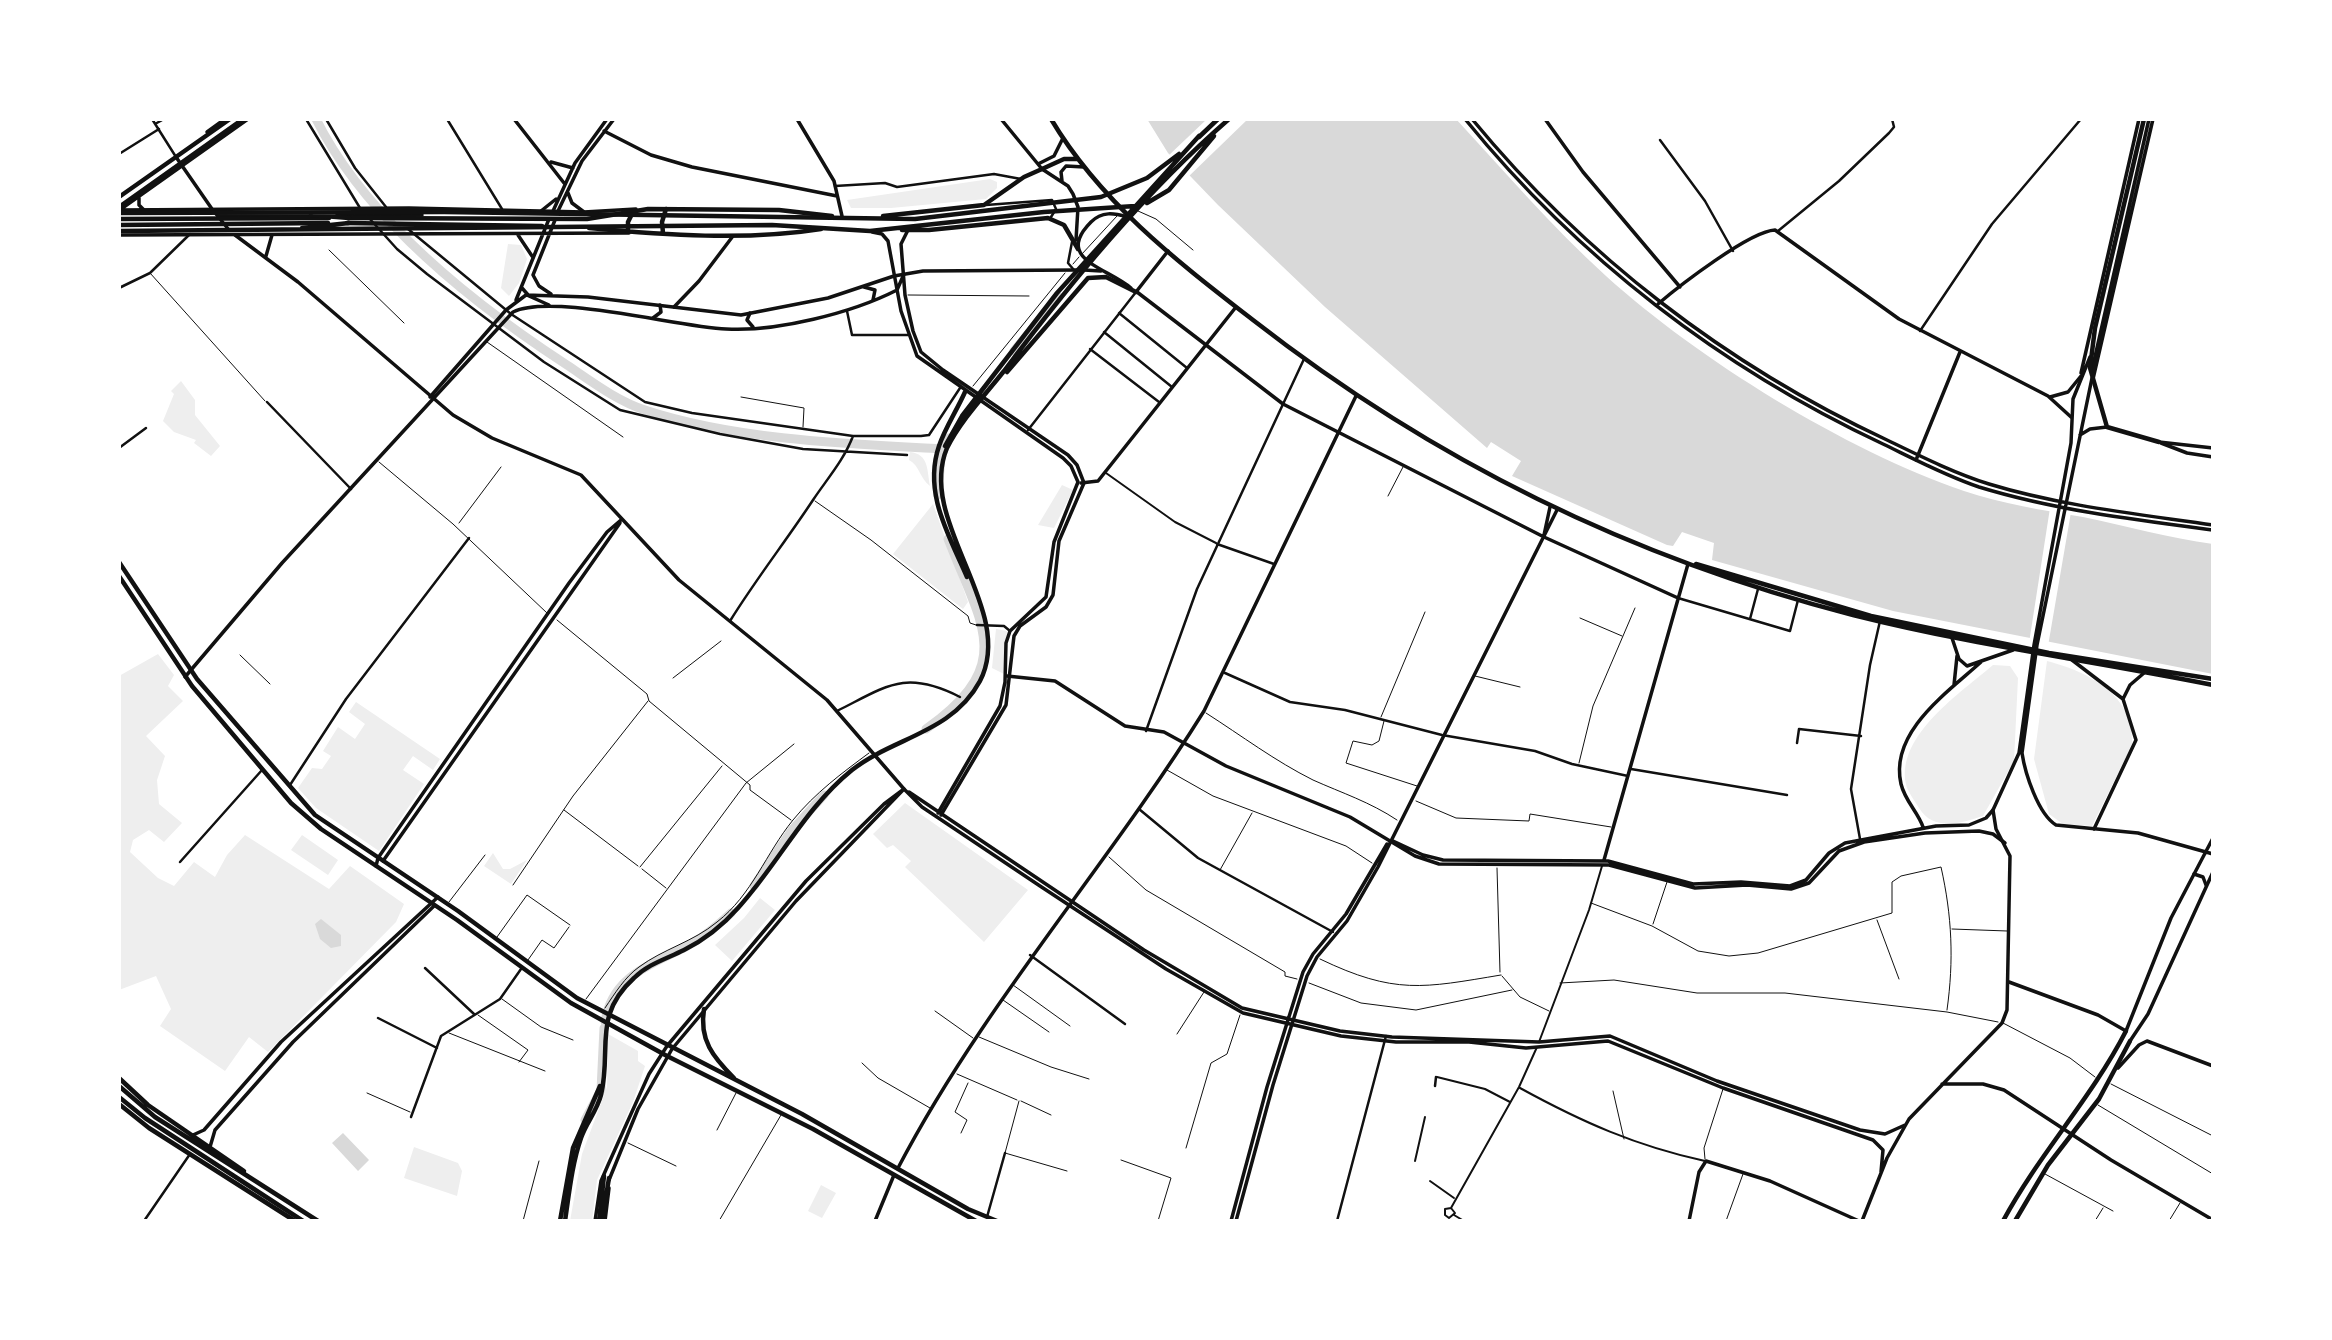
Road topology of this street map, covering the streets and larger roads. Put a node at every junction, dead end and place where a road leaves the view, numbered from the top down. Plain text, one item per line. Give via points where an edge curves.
1 (152, 119) edge
2 (164, 119) edge
3 (228, 119) edge
4 (245, 119) edge
5 (306, 119) edge
6 (326, 119) edge
7 (447, 119) edge
8 (514, 119) edge
9 (607, 119) edge
10 (614, 119) edge
11 (797, 119) edge
12 (1001, 119) edge
13 (1051, 119) edge
14 (1218, 119) edge
15 (1230, 119) edge
16 (1465, 119) edge
17 (1472, 119) edge
18 (1555, 119) edge
19 (1892, 119) edge
20 (2081, 119) edge
21 (2146, 119) edge
22 (1546, 121) edge
23 (155, 124) junction
24 (159, 129) junction
25 (604, 131) junction
26 (1199, 136) junction
27 (1063, 138) junction
28 (1660, 140) dead end
29 (119, 154) edge
30 (176, 157) junction
31 (546, 159) junction
32 (1079, 159) junction
33 (182, 166) junction
34 (1040, 167) junction
35 (1084, 167) junction
36 (572, 168) junction
37 (578, 168) junction
38 (1021, 178) junction
39 (1062, 181) junction
40 (564, 183) junction
41 (835, 187) junction
42 (567, 191) junction
43 (559, 195) junction
44 (836, 196) junction
45 (119, 198) edge
46 (139, 198) junction
47 (984, 205) junction
48 (360, 208) junction
49 (387, 208) junction
50 (428, 208) junction
51 (196, 209) junction
52 (212, 209) junction
53 (502, 209) junction
54 (636, 209) junction
55 (666, 209) junction
56 (119, 210) edge
57 (144, 210) junction
58 (541, 211) junction
59 (553, 211) junction
60 (558, 211) junction
61 (282, 212) junction
62 (584, 212) junction
63 (366, 215) junction
64 (394, 215) junction
65 (422, 215) junction
66 (216, 216) junction
67 (832, 216) junction
68 (842, 216) junction
69 (872, 217) junction
70 (1127, 217) junction
71 (506, 218) junction
72 (1048, 218) junction
73 (119, 219) edge
74 (552, 219) junction
75 (349, 221) junction
76 (465, 221) junction
77 (535, 222) junction
78 (119, 225) edge
79 (377, 227) junction
80 (549, 227) junction
81 (912, 227) junction
82 (227, 228) junction
83 (826, 229) junction
84 (894, 229) junction
85 (870, 231) junction
86 (907, 231) junction
87 (1778, 231) junction
88 (119, 233) edge
89 (273, 233) junction
90 (629, 233) junction
91 (663, 233) junction
92 (190, 234) junction
93 (197, 234) junction
94 (212, 234) junction
95 (235, 234) junction
96 (542, 234) junction
97 (549, 234) junction
98 (734, 234) junction
99 (383, 235) junction
100 (413, 235) junction
101 (518, 235) junction
102 (1072, 238) junction
103 (1078, 249) junction
104 (1168, 251) junction
105 (1733, 251) junction
106 (267, 258) junction
107 (532, 259) junction
108 (1074, 270) junction
109 (1111, 273) junction
110 (904, 274) junction
111 (894, 275) junction
112 (1680, 286) junction
113 (864, 287) junction
114 (119, 288) edge
115 (522, 288) junction
116 (897, 290) junction
117 (1136, 292) junction
118 (553, 294) junction
119 (527, 295) junction
120 (516, 300) junction
121 (872, 302) junction
122 (1658, 304) junction
123 (660, 305) junction
124 (553, 307) junction
125 (674, 307) junction
126 (1236, 307) junction
127 (847, 311) junction
128 (508, 312) junction
129 (1119, 312) junction
130 (750, 313) junction
131 (653, 318) junction
132 (496, 326) junction
133 (753, 327) junction
134 (2095, 328) junction
135 (1920, 331) junction
136 (1104, 332) junction
137 (908, 335) junction
138 (1205, 345) junction
139 (1090, 349) junction
140 (1960, 352) junction
141 (1304, 359) junction
142 (1187, 368) junction
143 (2081, 376) junction
144 (2092, 382) junction
145 (1172, 387) junction
146 (965, 389) junction
147 (1356, 396) junction
148 (2048, 396) junction
149 (431, 398) junction
150 (267, 402) road end
151 (985, 402) junction
152 (1159, 402) junction
153 (1283, 404) junction
154 (2071, 417) junction
155 (2107, 427) junction
156 (146, 428) dead end
157 (1340, 430) junction
158 (1027, 431) junction
159 (2078, 436) junction
160 (852, 437) junction
161 (2159, 442) junction
162 (119, 448) edge
163 (2213, 448) edge
164 (847, 452) junction
165 (2072, 454) junction
166 (907, 455) dead end
167 (2213, 457) edge
168 (1917, 458) junction
169 (1105, 472) junction
170 (1078, 482) junction
171 (1084, 483) junction
172 (351, 489) junction
173 (2062, 503) junction
174 (1550, 507) junction
175 (1557, 510) junction
176 (621, 520) junction
177 (2213, 525) edge
178 (2213, 530) edge
179 (1544, 537) junction
180 (469, 538) road end
181 (1217, 544) junction
182 (119, 562) edge
183 (1274, 564) junction
184 (1688, 564) junction
185 (119, 576) edge
186 (1758, 587) junction
187 (975, 596) junction
188 (1678, 598) junction
189 (1798, 600) junction
190 (730, 621) junction
191 (1750, 621) junction
192 (1880, 621) junction
193 (976, 625) road end
194 (1010, 631) junction
195 (1951, 636) junction
196 (2013, 650) junction
197 (1958, 654) junction
198 (2072, 660) junction
199 (1981, 662) junction
200 (191, 671) junction
201 (1225, 673) junction
202 (2144, 673) junction
203 (1008, 676) junction
204 (185, 677) junction
205 (2213, 679) edge
206 (1954, 685) junction
207 (2213, 685) edge
208 (960, 697) dead end
209 (2123, 699) junction
210 (837, 711) junction
211 (2024, 727) junction
212 (1146, 731) junction
213 (1442, 735) junction
214 (1861, 736) junction
215 (1184, 743) junction
216 (1797, 743) dead end
217 (1630, 769) junction
218 (263, 770) junction
219 (1628, 776) junction
220 (288, 787) junction
221 (904, 789) junction
222 (1787, 795) dead end
223 (1138, 808) junction
224 (1993, 810) junction
225 (940, 813) junction
226 (937, 817) junction
227 (2094, 829) junction
228 (1924, 830) junction
229 (2213, 838) edge
230 (1860, 839) junction
231 (1391, 840) junction
232 (2006, 843) junction
233 (2204, 854) junction
234 (2213, 854) edge
235 (381, 859) junction
236 (180, 862) dead end
237 (1603, 863) junction
238 (376, 866) junction
239 (2213, 872) edge
240 (2192, 876) junction
241 (1668, 879) junction
242 (2206, 885) junction
243 (438, 897) junction
244 (1070, 903) junction
245 (433, 904) junction
246 (1333, 932) junction
247 (1030, 956) junction
248 (425, 968) dead end
249 (522, 968) junction
250 (2009, 982) junction
251 (1205, 990) junction
252 (704, 1009) junction
253 (475, 1014) junction
254 (378, 1018) dead end
255 (1290, 1022) junction
256 (1125, 1024) dead end
257 (2126, 1031) junction
258 (1385, 1038) junction
259 (2130, 1041) joint
260 (281, 1042) junction
261 (291, 1044) junction
262 (1538, 1045) junction
263 (437, 1048) junction
264 (669, 1048) junction
265 (664, 1055) junction
266 (2213, 1066) edge
267 (2114, 1072) junction
268 (1436, 1077) joint
269 (119, 1078) edge
270 (740, 1083) junction
271 (1942, 1084) junction
272 (119, 1086) edge
273 (1435, 1086) dead end
274 (1519, 1087) junction
275 (119, 1097) edge
276 (1510, 1102) junction
277 (119, 1104) edge
278 (411, 1115) road end
279 (1425, 1117) dead end
280 (1905, 1125) junction
281 (207, 1126) junction
282 (2063, 1130) junction
283 (214, 1131) junction
284 (193, 1135) junction
285 (2072, 1135) junction
286 (211, 1147) junction
287 (1005, 1153) road end
288 (190, 1154) junction
289 (1415, 1161) dead end
290 (1706, 1161) junction
291 (898, 1168) junction
292 (1881, 1172) junction
293 (250, 1176) junction
294 (894, 1176) junction
295 (606, 1177) junction
296 (1430, 1181) dead end
297 (1455, 1198) junction
298 (1451, 1208) junction
299 (1454, 1215) junction
300 (987, 1217) junction
301 (1446, 1217) junction
302 (2213, 1220) edge
303 (144, 1221) edge
304 (295, 1221) edge
305 (303, 1221) edge
306 (318, 1221) edge
307 (563, 1221) edge
308 (600, 1221) edge
309 (875, 1221) edge
310 (976, 1221) edge
311 (998, 1221) edge
312 (1231, 1221) edge
313 (1236, 1221) edge
314 (1337, 1221) edge
315 (1443, 1221) edge
316 (1464, 1221) edge
317 (1691, 1221) edge
318 (1861, 1221) edge
319 (2003, 1221) edge
320 (2015, 1221) edge

1 - 23 street
2 - 23 street
3 - 30 main road
3 - 45 main road
4 - 33 main road
4 - 56 main road
5 - 48 street
6 - 49 street via 355,168
7 - 53 street
8 - 31 main road
9 - 36 main road
10 - 25 main road
11 - 41 main road
12 - 34 main road
13 - 27 main road
14 - 26 main road
15 - 81 main road via 1168,190 1147,203
15 - 151 main road via 1103,251
16 - 122 main road via 1559,220
17 - 122 main road via 1562,217
18 - 22 main road
19 - 87 street via 1894,127 1889,133
20 - 135 street via 1992,224
21 - 134 main road
21 - 143 main road
21 - 144 main road
22 - 112 main road via 1578,167
23 - 24 street
24 - 29 street
24 - 30 street
25 - 37 main road
25 - 44 main road via 651,155 692,167
26 - 69 main road via 1152,175 1111,194 1076,202 915,219
26 - 187 main road via 1057,293 946,441 940,495
27 - 32 main road
27 - 34 main road via 1054,156
28 - 105 street via 1705,201
30 - 33 main road
30 - 45 main road
31 - 36 main road
31 - 40 main road
32 - 34 main road
32 - 35 main road
33 - 46 main road
33 - 52 main road
34 - 38 main road
34 - 39 main road
35 - 39 main road via 1066,166
35 - 70 main road
36 - 37 main road
36 - 40 main road
37 - 42 main road
38 - 41 street via 994,174 897,187 885,183
38 - 47 main road
39 - 103 main road via 1078,207
40 - 43 main road
41 - 44 main road
42 - 60 main road
42 - 62 main road via 572,203
43 - 58 main road
43 - 59 main road
44 - 68 main road
46 - 56 main road
46 - 57 main road
47 - 69 main road
47 - 72 street via 1052,200 1056,213
48 - 49 main road
48 - 52 main road
48 - 63 street
49 - 50 main road
49 - 64 street
50 - 53 main road
50 - 65 main road
51 - 52 main road
51 - 57 main road
51 - 66 main road
51 - 93 main road
52 - 66 main road
53 - 58 main road
53 - 71 street
54 - 55 main road
54 - 62 main road
54 - 74 main road via 612,217
54 - 90 main road via 628,222
55 - 67 main road via 779,210
55 - 91 main road
56 - 57 main road
56 - 61 main road
58 - 59 main road
59 - 60 main road
59 - 74 main road
60 - 62 main road
60 - 74 main road
61 - 67 main road
61 - 75 main road
63 - 64 main road
63 - 66 main road
63 - 79 street
64 - 65 main road
64 - 100 street
65 - 100 main road
66 - 82 main road
67 - 68 main road
68 - 69 main road
70 - 103 main road via 1107,213 1095,218 1078,237
70 - 104 main road
71 - 76 main road
71 - 77 main road
72 - 86 main road
72 - 102 main road via 1060,222
73 - 75 main road
74 - 77 main road
74 - 80 main road
75 - 76 main road
75 - 78 main road
75 - 89 main road
76 - 77 main road
77 - 80 main road
79 - 82 main road
79 - 99 street
79 - 100 main road via 398,228
80 - 90 main road
80 - 96 main road
80 - 97 main road
81 - 84 main road
81 - 86 main road
82 - 94 main road
82 - 95 main road
83 - 85 main road
83 - 89 main road via 727,225
83 - 98 main road
84 - 85 main road
84 - 86 main road
85 - 111 main road via 888,241
86 - 110 main road via 901,244
87 - 105 main road
87 - 135 main road
88 - 89 main road
88 - 92 main road
89 - 95 main road
89 - 99 main road
89 - 106 main road
90 - 91 main road
90 - 97 main road
91 - 98 main road
92 - 93 main road
92 - 114 street via 150,273
93 - 94 main road
94 - 95 main road
95 - 106 main road
96 - 97 main road
96 - 101 main road
96 - 107 main road
97 - 118 main road via 533,275 539,286
98 - 125 main road
99 - 100 main road
99 - 132 street
100 - 101 main road
100 - 128 street
101 - 107 main road
102 - 103 main road
102 - 108 street via 1068,263
103 - 109 main road via 1087,261
104 - 117 main road
104 - 126 main road
105 - 112 main road
106 - 149 main road
107 - 115 main road
108 - 109 main road
108 - 110 main road
109 - 117 main road
110 - 111 main road
110 - 116 main road
110 - 146 main road via 921,352
111 - 113 main road
111 - 116 main road
112 - 122 main road
113 - 121 main road via 875,290
113 - 130 main road
115 - 119 main road
115 - 120 main road
116 - 121 main road
116 - 137 main road
117 - 129 street
117 - 138 main road
117 - 151 main road via 1100,275 1080,285
118 - 119 main road
118 - 123 main road
119 - 120 main road
119 - 124 main road
120 - 128 main road
121 - 127 main road
122 - 168 main road via 1776,383
123 - 125 main road
123 - 131 main road via 661,312
124 - 128 main road
124 - 131 main road
125 - 130 main road via 729,315
126 - 138 main road
126 - 141 main road
127 - 133 main road
127 - 137 street via 852,335
128 - 132 main road
128 - 160 street via 645,402
129 - 136 street
129 - 142 street
130 - 133 main road via 747,320
131 - 133 main road via 716,328
132 - 149 main road
132 - 149 main road
132 - 164 street via 620,410 755,441
134 - 143 main road
134 - 144 main road
135 - 140 main road
136 - 139 street
136 - 145 street
137 - 146 main road via 921,360
138 - 142 main road
138 - 153 main road
139 - 152 street
139 - 158 street
140 - 148 main road
140 - 168 main road
141 - 147 main road
141 - 153 street
142 - 145 main road
143 - 148 main road via 2068,392
143 - 154 main road
144 - 155 main road
144 - 159 main road
145 - 152 main road
146 - 151 main road
146 - 160 street via 929,435
146 - 187 main road via 939,445 933,486
147 - 157 main road
147 - 174 main road via 1501,483
148 - 154 main road
149 - 172 main road
149 - 176 main road via 514,450 581,475
150 - 172 street
151 - 158 main road
151 - 307 main road via 950,442 939,482 943,508 986,630 987,658 981,679 935,727 870,758 834,787 797,827 729,918 693,945 643,970 623,989 604,1029 601,1097 579,1142
152 - 169 main road
153 - 157 main road
153 - 181 street
154 - 165 main road
155 - 159 main road
155 - 161 main road
156 - 162 street
157 - 179 main road
157 - 183 main road
158 - 170 main road via 1068,463
158 - 171 main road via 1073,460
159 - 165 main road
160 - 164 street
161 - 163 main road
161 - 167 main road via 2178,451
164 - 166 street
164 - 190 street
165 - 211 main road via 2034,645
168 - 173 main road via 1979,481
169 - 171 main road via 1096,483
169 - 181 street via 1175,522
170 - 171 main road
170 - 194 main road via 1056,534 1046,597
171 - 203 main road via 1059,541 1053,595 1046,607 1016,631
172 - 200 main road
173 - 177 main road
173 - 178 main road
174 - 175 main road
174 - 179 main road
175 - 179 main road
175 - 184 main road
176 - 190 main road via 679,580
176 - 235 main road
179 - 188 main road
179 - 213 main road
180 - 220 street via 346,699
181 - 183 street
181 - 212 street
182 - 200 main road
183 - 201 main road
184 - 186 main road
184 - 188 main road
185 - 204 main road
186 - 189 main road
186 - 191 street
186 - 205 main road via 1924,628
187 - 307 main road via 987,637 986,659 980,678 965,699 929,730 875,755 846,775 799,825 730,916 696,943 643,970 615,999 602,1034 600,1086 573,1148
188 - 191 street
188 - 217 main road
189 - 191 street via 1790,631
189 - 192 main road
190 - 210 main road
192 - 195 main road
192 - 214 street
193 - 194 street via 1004,626
194 - 203 main road via 1005,650
195 - 196 main road
195 - 197 main road
196 - 198 main road
196 - 199 main road
197 - 199 main road via 1967,666
197 - 206 main road
198 - 202 main road
198 - 209 main road
199 - 206 main road
200 - 204 main road
200 - 220 main road
201 - 213 street via 1278,698
201 - 215 main road
202 - 207 main road
202 - 209 main road
203 - 212 main road via 1055,681 1125,726
203 - 225 main road via 1000,706
204 - 218 main road
206 - 228 main road via 1916,725 1903,758 1900,774 1905,795
208 - 210 street via 930,684 898,682
209 - 227 main road via 2136,740
210 - 221 main road
211 - 224 main road via 2018,757
211 - 227 main road via 2024,763 2046,816 2063,827
212 - 215 main road via 1164,732
213 - 219 street via 1535,751
213 - 231 main road
214 - 216 street via 1799,729
214 - 230 street via 1851,789
215 - 223 main road
215 - 231 main road
217 - 219 main road
217 - 222 street
218 - 236 street
218 - 238 main road via 307,818
219 - 237 main road
220 - 235 main road via 315,815
221 - 225 main road
221 - 226 main road
221 - 252 main road via 806,891
221 - 264 main road via 867,819 800,888
223 - 244 main road
223 - 246 street via 1198,858
224 - 228 main road via 1969,825
224 - 232 main road via 1996,829
225 - 226 main road
225 - 244 main road
226 - 244 main road
227 - 233 main road via 2148,835
228 - 230 main road
228 - 232 main road via 1989,832
228 - 241 main road via 1845,848 1828,860 1812,881 1794,889 1695,888
229 - 233 main road
230 - 241 main road via 1835,848 1810,877 1796,885
231 - 237 main road via 1443,860
231 - 237 main road via 1415,856 1439,864
231 - 246 main road
231 - 255 main road via 1347,921 1317,957
232 - 250 main road via 2010,856
233 - 234 main road
233 - 240 main road
235 - 238 main road
235 - 243 main road
237 - 241 main road
237 - 262 street
238 - 245 main road
239 - 242 main road
240 - 242 main road via 2201,875
240 - 257 main road
242 - 259 main road via 2148,1014
243 - 245 main road
243 - 264 main road via 584,1002
244 - 247 main road
244 - 251 main road
245 - 249 main road
245 - 260 main road
245 - 261 main road
246 - 255 main road via 1313,954 1300,980
247 - 256 street
247 - 291 main road
248 - 253 street
249 - 253 street via 501,997
249 - 265 main road
250 - 257 main road via 2098,1015
250 - 271 main road via 2002,1023
251 - 255 main road via 1242,1008
251 - 255 main road via 1244,1013
252 - 264 main road
252 - 270 main road via 707,1045
253 - 263 street via 441,1036
254 - 263 street
255 - 258 main road
255 - 312 main road
255 - 313 main road
257 - 282 main road via 2098,1082
258 - 262 main road
258 - 314 street
259 - 267 main road
260 - 261 main road
260 - 281 main road
261 - 283 main road
262 - 274 street
262 - 280 main road via 1610,1036 1717,1081 1860,1130 1885,1134
262 - 292 main road via 1608,1041 1723,1088 1873,1140 1883,1150
263 - 278 street
264 - 265 main road
264 - 270 main road
265 - 294 main road via 782,1113
265 - 295 main road
265 - 295 main road via 631,1112
266 - 267 main road via 2147,1041
267 - 285 main road
268 - 273 street
268 - 276 street via 1485,1088
269 - 284 main road via 148,1105
270 - 291 main road
271 - 280 main road
271 - 282 main road via 1983,1084 2004,1090
272 - 293 main road via 155,1117
274 - 276 street
274 - 290 street via 1583,1123
275 - 305 main road
276 - 297 street
277 - 288 main road
279 - 289 street
280 - 292 main road
281 - 283 main road
281 - 284 main road
282 - 285 main road
282 - 319 main road via 2031,1171
283 - 286 main road
284 - 286 main road
285 - 302 main road
285 - 320 main road
286 - 293 main road
287 - 300 street
288 - 303 street
288 - 304 main road
290 - 317 main road via 1699,1172
290 - 318 main road via 1743,1171
291 - 294 main road
291 - 300 main road
292 - 318 main road
293 - 306 main road
294 - 309 main road
294 - 310 main road
295 - 308 main road
296 - 297 street
297 - 298 street
298 - 299 street
298 - 301 street via 1445,1209
299 - 301 street
299 - 316 street
300 - 311 main road
301 - 315 street

